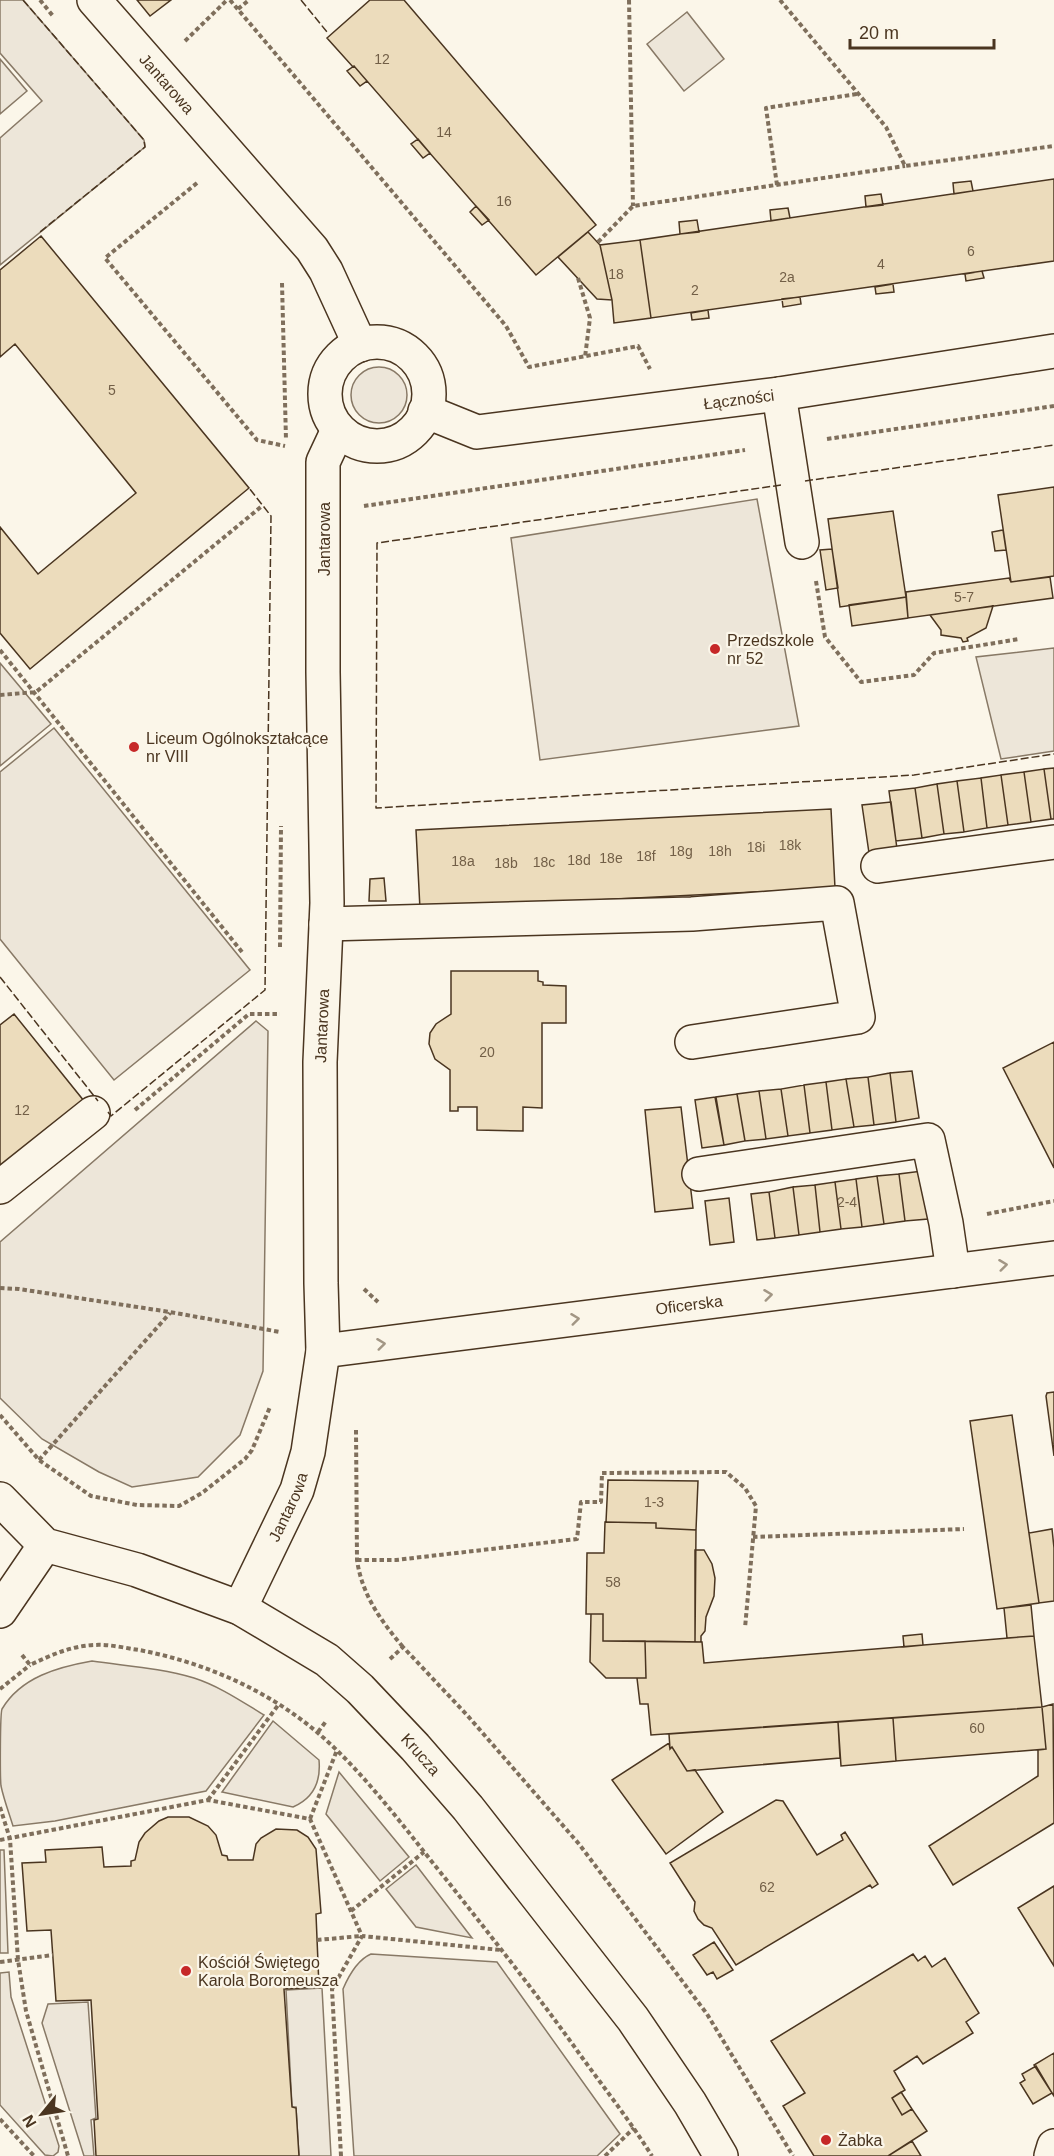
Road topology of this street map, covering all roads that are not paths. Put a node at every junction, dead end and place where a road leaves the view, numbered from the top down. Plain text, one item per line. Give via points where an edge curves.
1 (94, 0) edge
2 (360, 345) junction
3 (1054, 351) edge
4 (779, 394) junction
5 (425, 411) junction
6 (338, 430) junction
7 (802, 542) road end
8 (1054, 842) edge
9 (878, 866) dead end
10 (326, 924) junction
11 (692, 1042) dead end
12 (93, 1113) dead end
13 (699, 1174) dead end
14 (0, 1187) edge
15 (1054, 1258) edge
16 (952, 1271) junction
17 (323, 1351) junction
18 (0, 1499) edge
19 (45, 1545) junction
20 (240, 1608) junction
21 (0, 1611) edge
22 (1054, 2146) edge
23 (721, 2156) edge
24 (1051, 2156) edge

1 - 2 street, Jantarowa via 312,249
2 - 5 street via 383,342 412,355 428,385
2 - 6 street via 338,358 328,374 324,394 328,413
3 - 4 street, Łączności
4 - 5 street, Łączności via 477,432
4 - 7 street
5 - 6 street via 409,435 393,444 373,447
6 - 10 street, Jantarowa via 323,462
8 - 9 street
10 - 11 street via 692,914 837,903 858,1017
10 - 17 street, Jantarowa via 321,1062
12 - 14 street
13 - 16 street via 928,1140
16 -> 15 street, Oficerska
17 -> 16 street, Oficerska
17 - 20 street, Jantarowa via 308,1452 297,1490
18 - 19 street
19 - 20 street, Krucza via 137,1570
19 - 21 street
20 - 23 street, Krucza via 327,1660 415,1747 484,1827 633,2019
22 - 24 street

